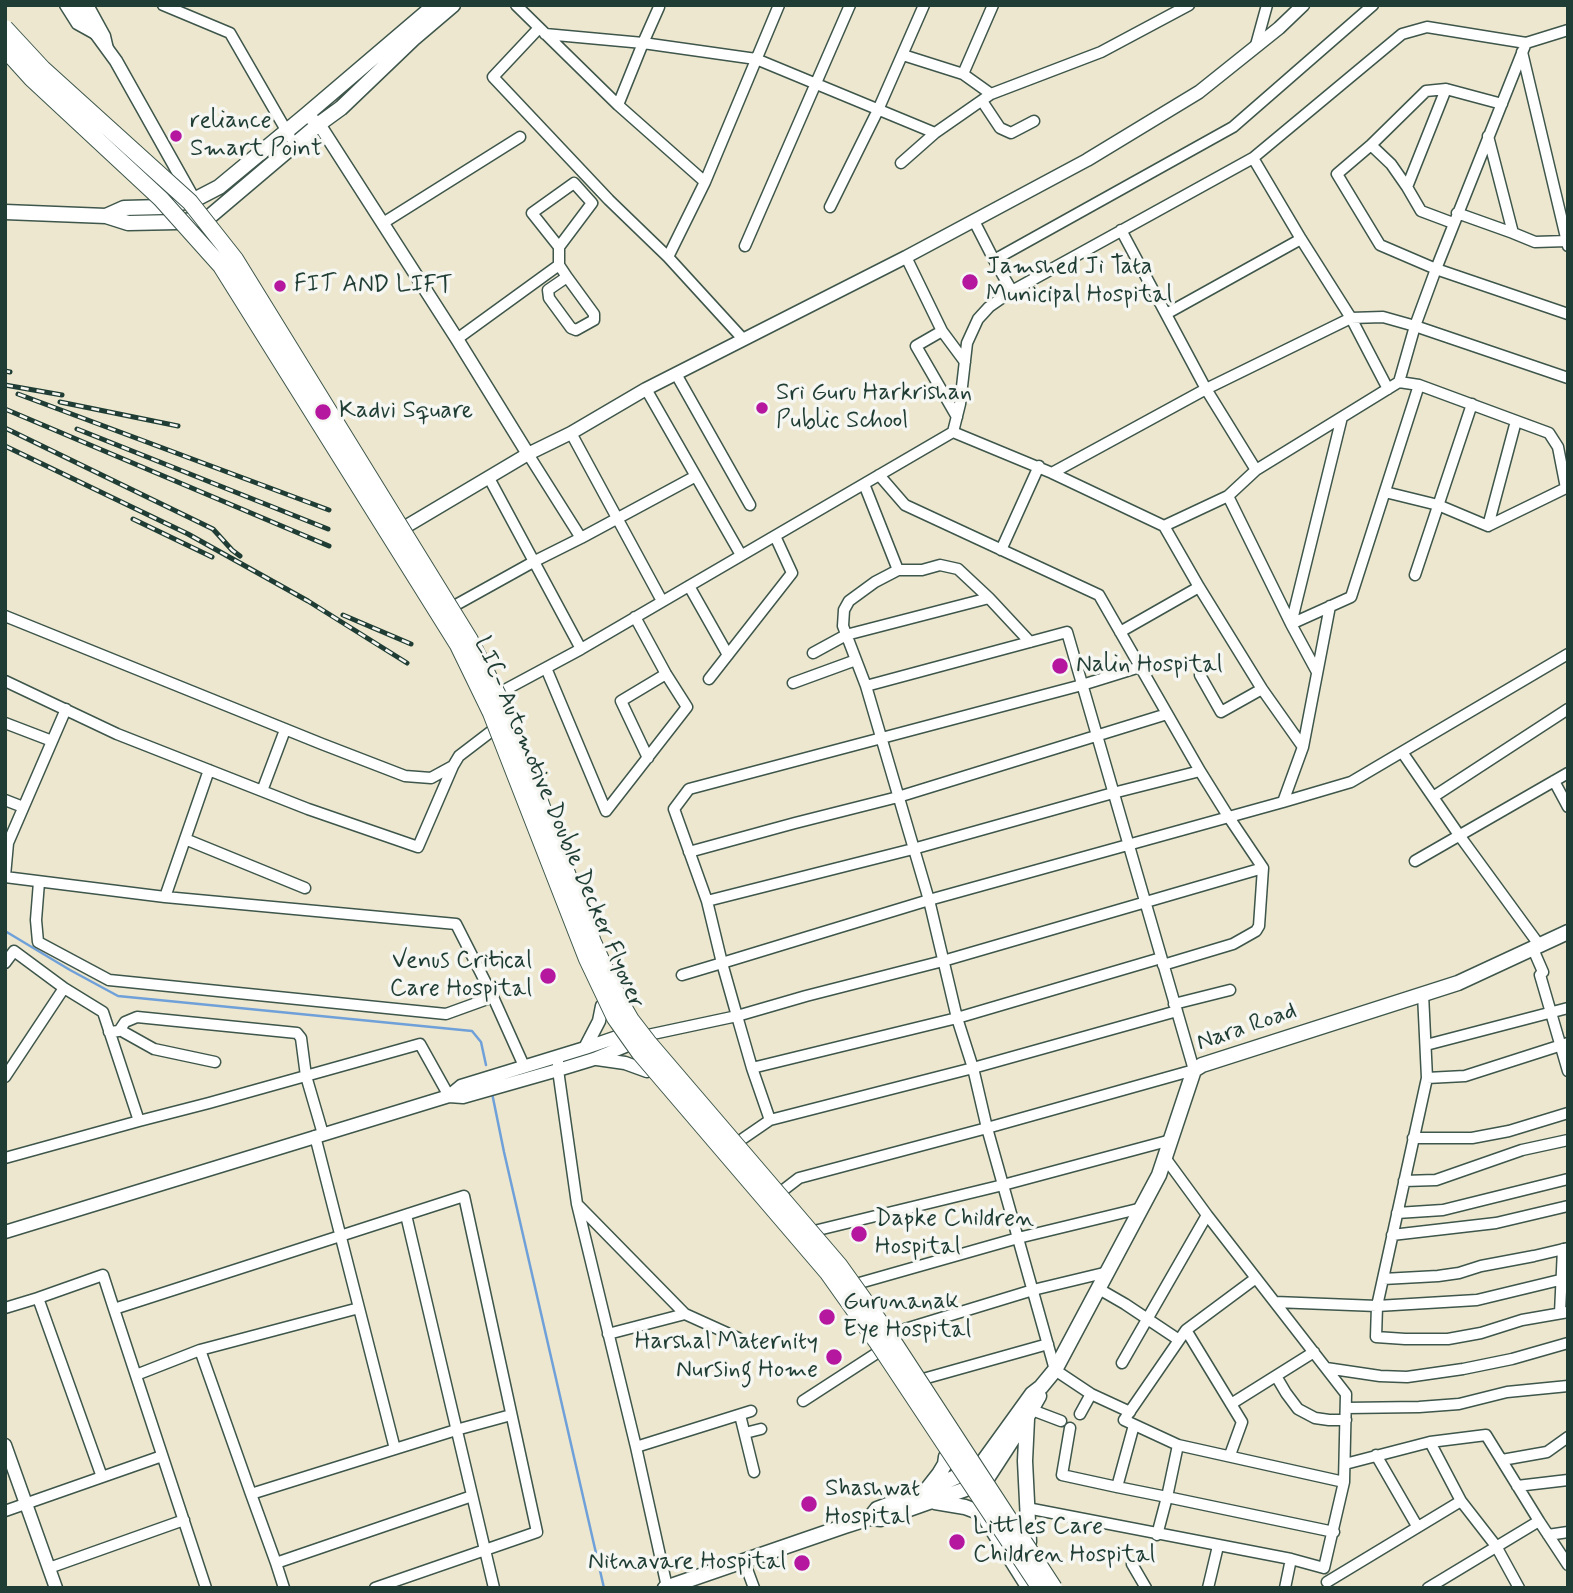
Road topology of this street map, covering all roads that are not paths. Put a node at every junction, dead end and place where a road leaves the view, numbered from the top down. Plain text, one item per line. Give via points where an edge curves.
1 (163, 5) edge
2 (435, 5) edge
3 (453, 5) edge
4 (516, 5) edge
5 (779, 5) edge
6 (850, 5) edge
7 (924, 5) edge
8 (993, 5) edge
9 (1189, 5) edge
10 (1267, 5) edge
11 (1303, 5) edge
12 (1373, 5) edge
13 (76, 6) edge
14 (659, 7) dead end
15 (5, 21) edge
16 (5, 28) edge
17 (1568, 30) edge
18 (542, 31) junction
19 (643, 43) junction
20 (1256, 45) junction
21 (1524, 48) junction
22 (5, 50) edge
23 (108, 52) junction
24 (903, 55) junction
25 (5, 59) edge
26 (756, 59) junction
27 (963, 74) junction
28 (816, 84) junction
29 (1446, 89) junction
30 (987, 98) junction
31 (1502, 104) junction
32 (618, 105) junction
33 (878, 110) junction
34 (306, 116) junction
35 (1034, 121) dead end
36 (319, 124) junction
37 (286, 131) junction
38 (935, 132) junction
39 (1488, 136) junction
40 (520, 137) dead end
41 (295, 144) junction
42 (1371, 145) junction
43 (1253, 158) junction
44 (901, 163) dead end
45 (705, 182) junction
46 (1407, 187) junction
47 (194, 200) junction
48 (163, 207) junction
49 (830, 207) dead end
50 (5, 212) edge
51 (106, 216) junction
52 (208, 218) junction
53 (1455, 218) junction
54 (974, 221) junction
55 (177, 222) junction
56 (383, 223) junction
57 (1122, 230) junction
58 (1513, 233) junction
59 (1301, 239) junction
60 (1567, 244) edge
61 (746, 246) dead end
62 (559, 247) junction
63 (668, 257) junction
64 (905, 257) junction
65 (994, 260) junction
66 (559, 265) junction
67 (1436, 268) junction
68 (567, 277) junction
69 (1012, 291) junction
70 (1166, 314) junction
71 (1568, 314) edge
72 (1351, 318) junction
73 (1415, 326) junction
74 (942, 331) junction
75 (457, 339) junction
76 (743, 339) junction
77 (965, 362) junction
78 (676, 374) junction
79 (1568, 378) edge
80 (1399, 382) junction
81 (1419, 385) junction
82 (1206, 388) junction
83 (646, 389) junction
84 (1388, 389) junction
85 (1472, 404) junction
86 (957, 417) junction
87 (1342, 417) junction
88 (1516, 421) junction
89 (953, 432) junction
90 (571, 433) junction
91 (528, 454) junction
92 (1039, 466) junction
93 (1256, 470) junction
94 (1052, 473) junction
95 (879, 475) junction
96 (696, 476) junction
97 (489, 478) junction
98 (864, 484) junction
99 (1385, 492) junction
100 (1228, 496) junction
101 (750, 505) dead end
102 (1438, 505) junction
103 (616, 518) junction
104 (405, 526) junction
105 (1164, 526) junction
106 (1488, 526) junction
107 (775, 536) junction
108 (581, 538) junction
109 (385, 539) junction
110 (1001, 550) junction
111 (741, 555) junction
112 (535, 561) junction
113 (898, 570) junction
114 (1415, 575) dead end
115 (689, 586) junction
116 (1199, 587) junction
117 (989, 598) junction
118 (662, 601) junction
119 (454, 606) junction
120 (1330, 606) junction
121 (5, 616) edge
122 (635, 617) junction
123 (1291, 624) junction
124 (1120, 632) junction
125 (846, 635) junction
126 (1030, 642) junction
127 (581, 649) junction
128 (813, 653) dead end
129 (1568, 654) edge
130 (728, 655) junction
131 (856, 660) junction
132 (1140, 667) junction
133 (546, 668) junction
134 (1317, 673) junction
135 (666, 674) junction
136 (1200, 675) dead end
137 (709, 678) dead end
138 (5, 681) edge
139 (793, 683) dead end
140 (866, 685) junction
141 (1082, 685) junction
142 (1262, 689) junction
143 (501, 692) junction
144 (66, 709) junction
145 (1568, 709) edge
146 (1167, 714) junction
147 (5, 723) edge
148 (285, 730) junction
149 (493, 730) junction
150 (1097, 736) junction
151 (881, 738) junction
152 (52, 741) junction
153 (1303, 747) junction
154 (1402, 752) junction
155 (648, 758) junction
156 (453, 766) junction
157 (209, 770) junction
158 (1200, 771) junction
159 (1568, 773) edge
160 (1554, 781) junction
161 (262, 791) junction
162 (1113, 793) junction
163 (898, 797) junction
164 (1433, 797) junction
165 (5, 800) edge
166 (1283, 802) junction
167 (23, 807) junction
168 (1568, 807) edge
169 (1228, 816) junction
170 (1459, 835) junction
171 (185, 839) junction
172 (7, 842) edge
173 (1128, 844) junction
174 (913, 849) junction
175 (688, 852) junction
176 (1415, 860) dead end
177 (1264, 868) junction
178 (5, 876) edge
179 (39, 882) junction
180 (305, 888) dead end
181 (165, 897) junction
182 (929, 900) junction
183 (706, 901) junction
184 (1144, 902) junction
185 (1568, 932) edge
186 (38, 942) junction
187 (1537, 947) junction
188 (943, 961) junction
189 (1162, 961) junction
190 (5, 963) edge
191 (29, 963) junction
192 (722, 963) junction
193 (682, 975) dead end
194 (64, 988) junction
195 (1230, 990) dead end
196 (1423, 994) junction
197 (493, 997) junction
198 (602, 1006) junction
199 (1176, 1008) junction
200 (1568, 1008) edge
201 (1551, 1013) junction
202 (737, 1016) junction
203 (957, 1018) junction
204 (644, 1029) junction
205 (115, 1031) junction
206 (624, 1041) junction
207 (1564, 1044) edge
208 (1426, 1045) junction
209 (585, 1048) junction
210 (558, 1056) junction
211 (594, 1059) junction
212 (215, 1062) dead end
213 (524, 1066) junction
214 (973, 1068) junction
215 (752, 1069) junction
216 (558, 1070) junction
217 (1194, 1070) junction
218 (648, 1071) junction
219 (1568, 1072) edge
220 (306, 1076) junction
221 (5, 1077) edge
222 (1427, 1078) junction
223 (449, 1096) junction
224 (1568, 1113) edge
225 (770, 1120) junction
226 (139, 1121) junction
227 (986, 1128) junction
228 (319, 1135) junction
229 (1413, 1138) junction
230 (1171, 1140) junction
231 (1568, 1140) edge
232 (738, 1142) junction
233 (5, 1158) edge
234 (1166, 1159) junction
235 (1568, 1180) edge
236 (1404, 1181) junction
237 (1003, 1185) junction
238 (781, 1192) junction
239 (578, 1204) junction
240 (763, 1206) junction
241 (1568, 1206) edge
242 (1142, 1208) junction
243 (1397, 1213) junction
244 (406, 1215) junction
245 (1207, 1215) junction
246 (814, 1231) junction
247 (5, 1232) edge
248 (1392, 1235) junction
249 (341, 1236) junction
250 (1018, 1238) junction
251 (1566, 1249) edge
252 (1108, 1272) junction
253 (1256, 1278) junction
254 (1383, 1279) junction
255 (1564, 1280) edge
256 (856, 1284) junction
257 (1099, 1289) junction
258 (1033, 1290) junction
259 (38, 1298) junction
260 (1275, 1302) junction
261 (1377, 1306) junction
262 (5, 1308) edge
263 (359, 1308) junction
264 (114, 1309) junction
265 (1564, 1312) edge
266 (685, 1314) junction
267 (1147, 1320) junction
268 (892, 1333) junction
269 (608, 1334) junction
270 (1183, 1335) junction
271 (738, 1338) dead end
272 (1568, 1343) edge
273 (1048, 1344) junction
274 (201, 1350) junction
275 (1314, 1352) junction
276 (877, 1353) junction
277 (1122, 1363) dead end
278 (1326, 1368) junction
279 (1055, 1370) junction
280 (136, 1375) junction
281 (1276, 1376) junction
282 (923, 1379) junction
283 (1568, 1385) edge
284 (1041, 1387) junction
285 (1091, 1394) junction
286 (803, 1401) dead end
287 (1231, 1404) junction
288 (1130, 1412) junction
289 (1030, 1414) junction
290 (1080, 1414) dead end
291 (1346, 1414) junction
292 (511, 1415) junction
293 (1134, 1425) junction
294 (761, 1429) dead end
295 (456, 1430) junction
296 (745, 1433) junction
297 (1568, 1437) edge
298 (1430, 1442) junction
299 (5, 1445) edge
300 (1178, 1445) junction
301 (636, 1447) junction
302 (395, 1449) junction
303 (1230, 1455) junction
304 (1376, 1455) junction
305 (162, 1456) junction
306 (946, 1457) junction
307 (1502, 1460) junction
308 (1345, 1464) junction
309 (984, 1471) junction
310 (754, 1472) dead end
311 (102, 1477) junction
312 (1568, 1480) edge
313 (1345, 1482) junction
314 (962, 1483) junction
315 (1517, 1486) junction
316 (1117, 1487) junction
317 (251, 1494) junction
318 (472, 1496) junction
319 (929, 1496) junction
320 (1167, 1497) junction
321 (1461, 1501) junction
322 (26, 1503) junction
323 (1027, 1508) junction
324 (5, 1510) edge
325 (981, 1513) junction
326 (184, 1520) junction
327 (1539, 1521) junction
328 (1418, 1527) junction
329 (1334, 1532) junction
330 (1568, 1532) edge
331 (1157, 1535) junction
332 (1548, 1535) junction
333 (1029, 1542) junction
334 (1218, 1546) junction
335 (1496, 1546) junction
336 (484, 1550) junction
337 (1291, 1559) junction
338 (744, 1561) junction
339 (276, 1563) junction
340 (1132, 1564) dead end
341 (1568, 1565) edge
342 (49, 1568) junction
343 (1324, 1568) junction
344 (1326, 1585) edge
345 (202, 1586) edge
346 (666, 1587) edge
347 (56, 1588) edge
348 (284, 1588) edge
349 (375, 1588) edge
350 (494, 1588) edge
351 (754, 1588) edge
352 (1029, 1588) edge
353 (1040, 1588) edge
354 (1057, 1588) edge
355 (1146, 1588) edge
356 (1208, 1588) edge
357 (1285, 1588) edge
358 (1428, 1588) edge
359 (1519, 1588) edge

1 - 37 street via 230,33
2 - 34 main road
3 - 36 main road
4 - 18 street
5 - 26 street
6 - 28 street
7 - 24 street
8 - 27 street
9 - 30 street via 1101,52
10 - 20 street
11 - 20 street
12 - 65 street via 1233,128
13 - 23 street
13 - 23 street via 105,36
14 - 19 street
15 - 47 main road via 46,66
16 - 354 main road, LIC- Automotive Double Decker Flyover, bridge via 43,69 190,202 235,258 470,640 505,709 593,942 631,1020 839,1265
17 - 21 street
18 - 19 street
18 - 32 street
18 - 63 street via 493,77
19 - 26 street
19 - 32 street
20 - 54 street via 1199,92
21 - 31 street
21 - 43 street via 1427,27 1402,34
21 - 60 street
22 - 353 main road, LIC- Automotive Double Decker Flyover, bridge via 161,199 221,267 463,654 615,1018 828,1273
23 - 47 street
24 - 27 street
24 - 33 street
25 - 48 main road
26 - 28 street
26 - 45 street
27 - 30 street
28 - 33 street
28 - 61 street
29 - 31 street
29 - 42 street via 1426,91
29 - 46 street
30 - 35 street via 1000,128 1011,132
30 - 38 street
31 - 39 street
32 - 45 street
33 - 38 street
33 - 49 street
34 - 36 street
34 - 37 main road
36 - 41 main road
36 - 56 street
37 - 41 street
37 - 47 main road via 219,187
38 - 44 street
39 - 53 street
39 - 58 street
40 - 56 street
41 - 52 main road
42 - 46 street
42 - 67 street via 1337,174 1380,246
43 - 57 street
43 - 59 street
45 - 63 street
46 - 53 street via 1421,211
47 - 48 main road
47 - 52 main road
48 - 51 main road via 124,208
48 - 55 main road
50 - 51 main road
51 - 55 main road via 128,223
52 - 55 main road
52 - 104 main road via 240,257
53 - 58 street
53 - 67 street
54 - 64 street
54 - 65 street
55 - 109 main road via 217,270
56 - 75 street
57 - 69 street
57 - 70 street
58 - 60 street via 1535,242
59 - 70 street
59 - 72 street
62 - 62 street via 532,212 574,183 592,203
62 - 66 street
63 - 76 street
64 - 74 street
64 - 76 street
65 - 69 street
66 - 68 street
66 - 75 street
67 - 71 street
67 - 73 street
68 - 68 street via 548,293 576,330 594,320 594,313
69 - 77 street via 978,319 967,343
70 - 82 street
72 - 73 street via 1383,317
72 - 82 street
72 - 84 street
73 - 79 street
73 - 80 street
74 - 77 street
74 - 86 street via 916,346
75 - 91 street
76 - 78 street
77 - 86 street
78 - 83 street
78 - 101 street
80 - 81 street
80 - 84 street
81 - 85 street
81 - 99 street
82 - 93 street
82 - 94 street
83 - 90 street
83 - 96 street
84 - 87 street
85 - 88 street
85 - 102 street
86 - 89 street
87 - 93 street
87 - 123 street
88 - 106 street
88 - 106 street via 1549,433 1558,447 1566,488
89 - 92 street
89 - 95 street
90 - 91 street
90 - 103 street
91 - 97 street
91 - 108 street
92 - 94 street
92 - 110 street
93 - 100 street
94 - 105 street
95 - 98 street
95 - 110 street via 905,505
96 - 103 street
96 - 111 street
97 - 104 street
97 - 112 street
98 - 107 street
98 - 113 street
99 - 102 street
99 - 120 street via 1351,597
100 - 105 street
100 - 123 street
102 - 106 street
102 - 114 street
103 - 108 street
103 - 118 street
104 - 109 street
104 - 119 main road
105 - 116 street
107 - 111 street
107 - 130 street via 792,573
108 - 112 street
109 - 149 main road via 455,648
110 - 124 street via 1099,595
111 - 115 street
112 - 119 street
112 - 127 street
113 - 117 street via 940,565 958,569
113 - 125 street via 849,601 844,610
115 - 118 street
115 - 130 street
116 - 124 street
116 - 142 street
117 - 125 street
117 - 126 street
118 - 122 street
119 - 143 main road
120 - 123 street
120 - 134 street
121 - 148 street
122 - 127 street
122 - 135 street
123 - 134 street
124 - 132 street
125 - 128 street
125 - 131 street
126 - 140 street
126 - 141 street via 1067,632
127 - 133 street
129 - 154 street
130 - 137 street
131 - 139 street
131 - 140 street
132 - 141 street
132 - 146 street
133 - 143 street
133 - 155 street via 606,811
134 - 153 street
135 - 155 street via 687,707
135 - 155 street via 621,701
136 - 142 street via 1221,712
138 - 144 street
140 - 151 street
141 - 150 street
141 - 151 street
142 - 153 street
143 - 204 main road via 593,928
144 - 152 street
144 - 157 street
145 - 164 street
146 - 150 street
146 - 158 street
147 - 152 street
148 - 156 street via 405,776 431,778
148 - 161 street
149 - 156 street
149 - 198 main road
150 - 162 street
150 - 163 street
151 - 163 street
151 - 175 street via 689,789 674,809
152 - 167 street
153 - 166 street
154 - 164 street
154 - 166 street via 1351,782
156 - 161 street via 418,847
157 - 161 street
157 - 171 street
158 - 162 street
158 - 169 street
159 - 160 street
160 - 168 street
160 - 170 street
162 - 173 street
162 - 174 street
163 - 174 street
163 - 175 street
164 - 170 street
165 - 167 street
166 - 169 street
167 - 172 street
169 - 173 street
169 - 177 street
170 - 176 street
170 - 187 street
171 - 180 street
171 - 181 street
172 - 178 street
173 - 182 street
173 - 184 street
174 - 182 street
174 - 183 street
175 - 183 street
177 - 184 street
177 - 189 street via 1256,932 1233,944
178 - 179 street
179 - 181 street
179 - 186 street
181 - 197 street via 457,924
182 - 188 street
182 - 192 street
183 - 192 street
184 - 188 street
184 - 189 street
185 - 187 main road, Nara Road
186 - 191 street
186 - 197 street via 108,980 446,1014
187 - 196 main road, Nara Road
187 - 201 street
188 - 202 street
188 - 203 street
189 - 199 street
189 - 203 street
190 - 191 street via 14,951
191 - 194 street
192 - 193 street
192 - 202 street
194 - 205 street via 103,1012
194 - 221 street
195 - 199 street
196 - 208 street
196 - 217 main road, Nara Road
197 - 213 street
198 - 206 main road
198 - 209 street
199 - 214 street
199 - 217 street
200 - 201 street
201 - 207 street
201 - 208 street
202 - 204 street
202 - 215 street
203 - 214 street
203 - 215 street
204 - 206 street
204 - 232 main road
205 - 212 street via 155,1049
205 - 220 street via 137,1017 297,1033
205 - 226 street
206 - 209 street
206 - 211 street
206 - 218 main road
207 - 219 street
207 - 222 street via 1465,1076
208 - 222 street
209 - 210 street
210 - 213 street
210 - 216 street
211 - 216 street
211 - 218 street
213 - 223 street via 461,1086
214 - 225 street
214 - 227 street
215 - 225 street
216 - 223 street via 463,1097
216 - 239 street
217 - 227 street
217 - 230 main road, Nara Road
218 - 240 main road
220 - 223 street via 420,1044
220 - 226 street
220 - 228 street
222 - 229 street
223 - 228 street
224 - 229 street via 1472,1138
225 - 232 street
226 - 233 street
227 - 237 street
227 - 238 street via 799,1178
228 - 247 street
228 - 249 street
229 - 236 street
230 - 234 main road, Nara Road
230 - 237 street
231 - 236 street via 1522,1150 1436,1180
232 - 238 main road
234 - 242 main road, Nara Road
234 - 245 street
235 - 243 street via 1443,1210
236 - 243 street
237 - 246 street
237 - 250 street
238 - 240 street
238 - 246 main road
239 - 266 street
239 - 269 street
240 - 276 main road
241 - 248 street via 1496,1223
242 - 250 street
242 - 252 main road, Nara Road
243 - 248 street
244 - 249 street
244 - 292 street via 464,1196
244 - 295 street
245 - 253 street
245 - 267 street
246 - 256 main road
248 - 254 street
249 - 263 street
249 - 264 street
250 - 256 street
250 - 258 street
251 - 254 street via 1460,1273
251 - 255 street
252 - 257 main road, Nara Road
252 - 258 street
253 - 260 street
253 - 270 street
254 - 261 street
255 - 261 street via 1477,1300
255 - 265 street
256 - 268 main road
257 - 267 street
257 - 279 main road, Nara Road
258 - 268 street
258 - 273 street
259 - 262 street
259 - 264 street via 103,1275
259 - 311 street
260 - 261 street
260 - 275 street
261 - 265 street via 1377,1336 1405,1339 1448,1339
263 - 274 street
263 - 302 street
264 - 280 street
266 - 269 street
266 - 271 street
267 - 270 street
267 - 277 street
268 - 282 main road
269 - 301 street
270 - 287 street
270 - 288 street
272 - 278 street via 1512,1359 1407,1377
273 - 279 street
273 - 282 street
274 - 280 street
274 - 317 street
275 - 278 street
275 - 281 street
276 - 286 street
276 - 306 main road
278 - 291 street via 1346,1394
279 - 284 main road, Nara Road
279 - 285 street
280 - 305 street
281 - 287 street
281 - 291 street via 1298,1409 1329,1420
282 - 309 main road
283 - 291 street via 1507,1392 1459,1404
284 - 289 main road
284 - 309 main road, Nara Road via 1032,1394
285 - 288 street
285 - 290 street
287 - 303 street via 1242,1422
288 - 293 street via 1124,1420
289 - 309 main road
289 - 316 street via 1065,1425 1062,1475
289 - 323 main road
291 - 308 street
292 - 295 street
292 - 336 street via 537,1532
293 - 300 street
293 - 316 street
294 - 296 street
295 - 302 street
295 - 318 street
296 - 301 street via 746,1413
296 - 310 street
297 - 307 street via 1547,1452
298 - 304 street
298 - 307 street via 1486,1435
298 - 321 street
299 - 322 street
300 - 303 street
300 - 320 street
301 - 346 street
302 - 317 street
303 - 313 street
304 - 308 street
304 - 328 street
305 - 311 street
305 - 326 street
306 - 314 main road
306 - 319 main road
307 - 315 street
308 - 313 street
309 - 314 main road
309 - 333 main road
311 - 322 street
312 - 315 street
313 - 329 street
314 - 319 main road
314 - 325 main road
315 - 327 street
316 - 320 street
317 - 339 street
318 - 336 street
318 - 339 street
319 - 325 main road
319 - 338 main road via 881,1519 870,1518
320 - 329 street
320 - 331 street
321 - 328 street
321 - 335 street
322 - 324 street
322 - 342 street
323 - 331 street
323 - 333 main road
325 - 352 main road
326 - 342 street
326 - 345 street
327 - 332 street
327 - 335 street
328 - 344 street
329 - 343 street
330 - 332 street
331 - 334 street
332 - 341 street
333 - 354 main road
334 - 337 street
334 - 356 street
335 - 358 street
335 - 359 street
336 - 349 street
336 - 350 street
337 - 343 street
337 - 357 street
338 - 346 main road
338 - 351 street
339 - 348 street
340 - 355 street
342 - 347 street
343 - 344 street

